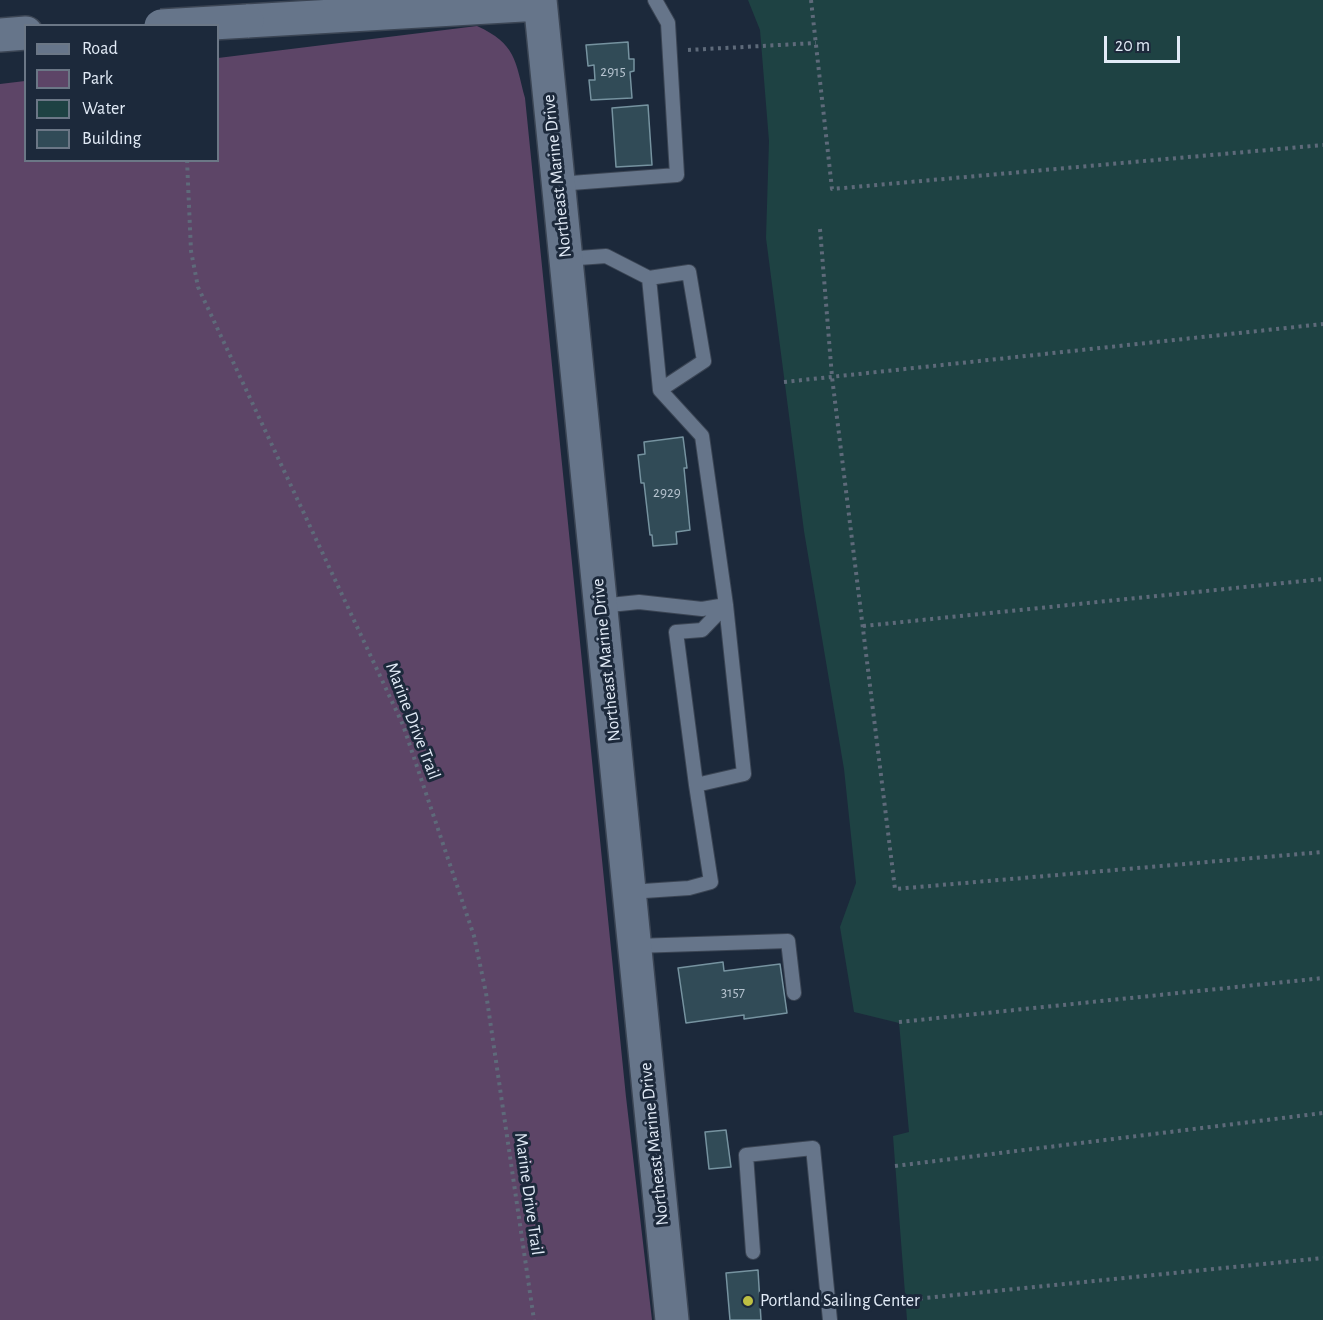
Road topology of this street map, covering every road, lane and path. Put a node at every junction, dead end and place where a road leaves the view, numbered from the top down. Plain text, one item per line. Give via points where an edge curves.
1 (655, 0) edge
2 (811, 0) edge
3 (540, 2) edge
4 (195, 24) edge
5 (24, 33) edge
6 (0, 35) edge
7 (816, 43) junction
8 (692, 50) dead end
9 (1323, 145) edge
10 (187, 162) edge
11 (558, 184) junction
12 (820, 229) dead end
13 (565, 259) junction
14 (649, 278) junction
15 (1323, 324) edge
16 (832, 377) junction
17 (784, 382) dead end
18 (660, 390) junction
19 (1323, 579) edge
20 (726, 605) junction
21 (600, 606) junction
22 (863, 626) junction
23 (696, 785) junction
24 (1323, 852) edge
25 (629, 892) junction
26 (635, 946) junction
27 (1323, 978) edge
28 (794, 993) dead end
29 (899, 1022) dead end
30 (1323, 1113) edge
31 (895, 1166) dead end
32 (753, 1252) dead end
33 (1323, 1258) edge
34 (905, 1300) dead end
35 (534, 1320) edge
36 (672, 1320) edge
37 (830, 1320) edge

1 - 11 lane via 668,23 677,175
2 - 7 path
3 - 4 main road, bridge
3 - 11 main road, Northeast Marine Drive
5 - 6 main road
7 - 8 path
7 - 9 path via 832,189
10 - 35 path, Marine Drive Trail via 191,251 198,287 403,725 474,936 486,993
11 - 13 main road, Northeast Marine Drive
12 - 16 path
13 - 14 lane via 606,256
13 - 21 main road, Northeast Marine Drive
14 - 18 lane
14 - 18 lane via 689,272 704,361
15 - 16 path
16 - 17 path
16 - 22 path
18 - 20 lane via 702,436
19 - 22 path
20 - 21 lane via 702,609 639,602
20 - 23 lane via 702,630 676,632
20 - 23 lane via 744,774
21 - 25 main road, Northeast Marine Drive
22 - 24 path via 895,889
23 - 25 lane via 711,882 689,888
25 - 26 main road, Northeast Marine Drive
26 - 28 lane via 788,941
26 - 36 main road, Northeast Marine Drive
27 - 29 path
30 - 31 path
32 - 37 lane via 746,1155 813,1148
33 - 34 path

